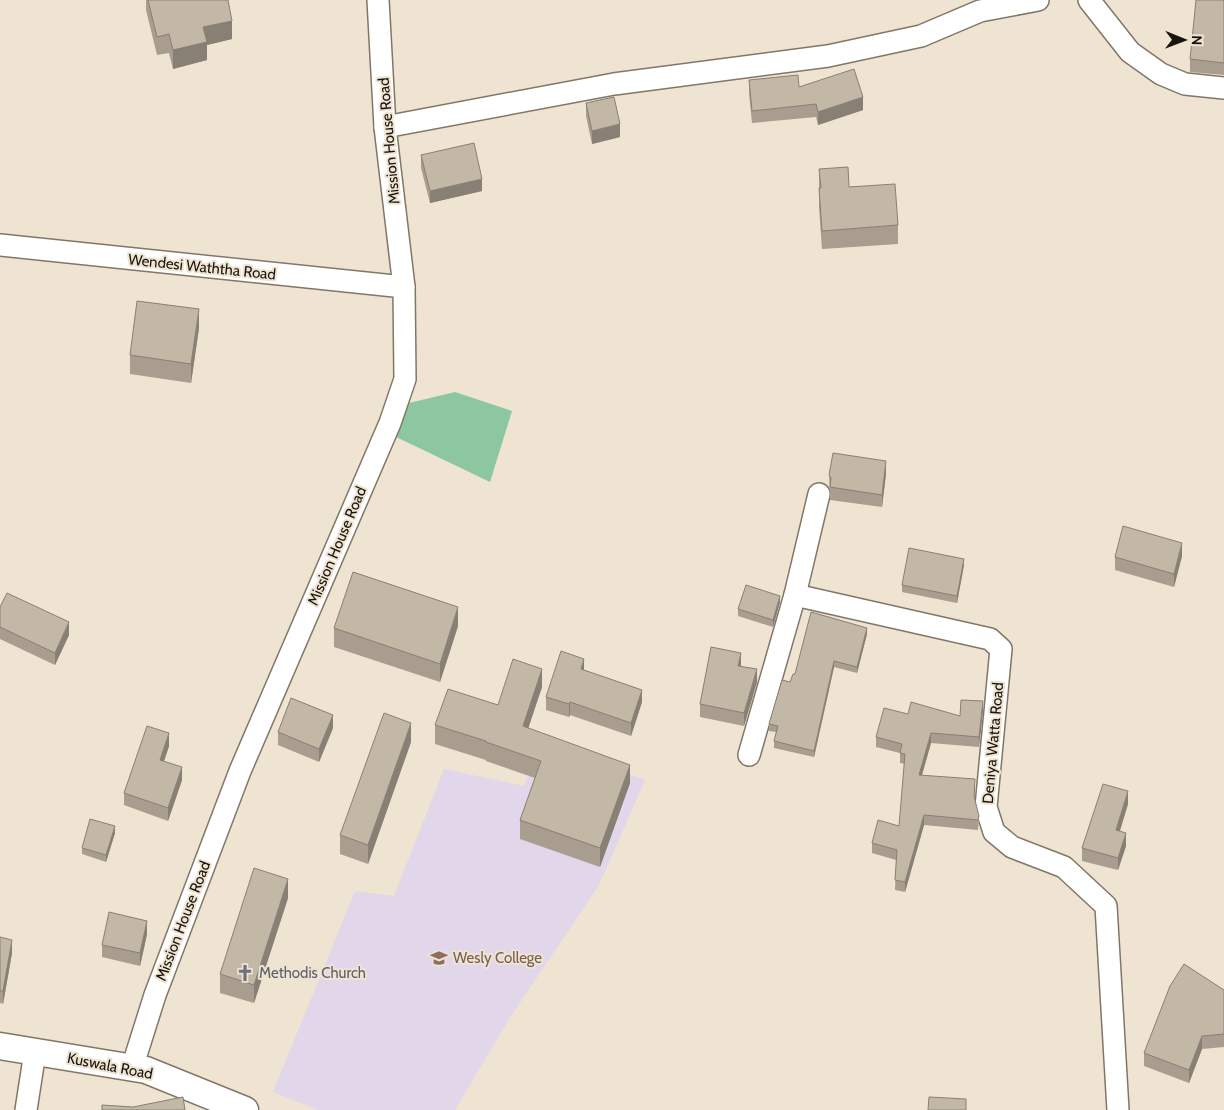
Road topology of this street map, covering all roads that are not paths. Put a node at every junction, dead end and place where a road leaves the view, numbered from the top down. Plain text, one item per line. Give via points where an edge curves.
1 (378, 0) edge
2 (1038, 0) edge
3 (1089, 0) edge
4 (1224, 88) edge
5 (385, 127) junction
6 (0, 245) edge
7 (404, 287) junction
8 (819, 494) dead end
9 (795, 595) junction
10 (748, 755) dead end
11 (0, 1046) edge
12 (35, 1052) junction
13 (132, 1068) junction
14 (208, 1103) edge
15 (26, 1110) edge
16 (245, 1110) edge
17 (1118, 1110) edge

1 - 5 street, Mission House Road
2 - 5 street via 980,11 921,36 828,56 614,84
3 - 4 street via 1130,52 1161,74 1185,84
5 - 7 street, Mission House Road
6 - 7 street, Wendesi Waththa Road
7 - 13 street, Mission House Road via 405,379 390,423 240,771 155,995
8 - 9 street
9 - 10 street
9 - 17 street, Deniya Watta Road via 990,638 1001,648 986,808 994,832 1012,847 1064,867 1106,906
11 - 12 street, Kuswala Road
12 - 13 street, Kuswala Road
12 - 15 street
13 - 14 street, Kuswala Road via 146,1070
14 - 16 street, Kuswala Road

